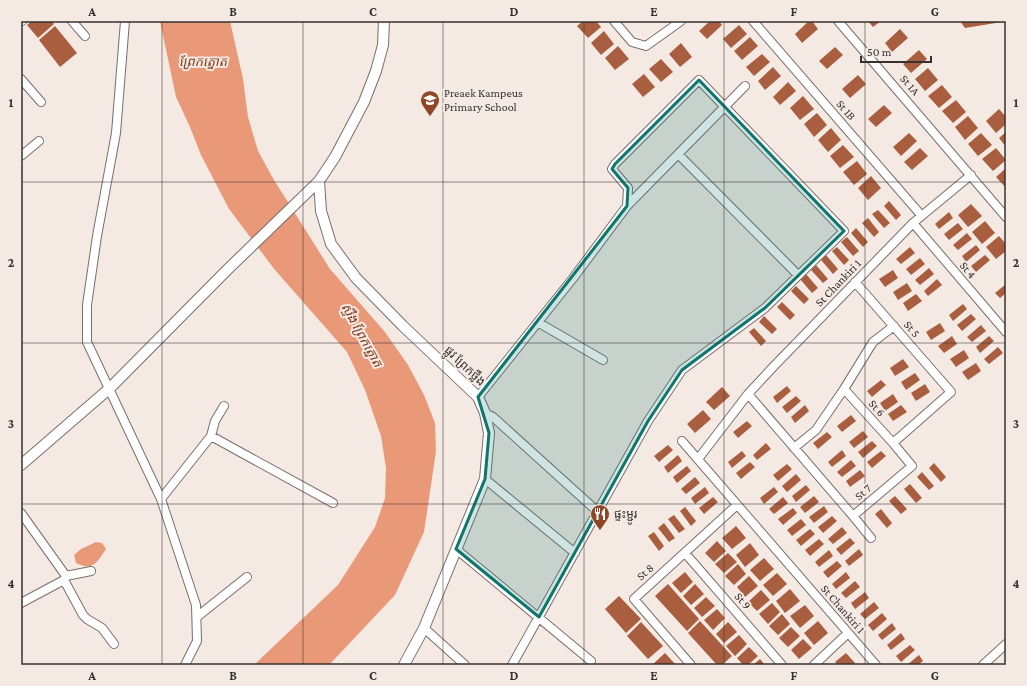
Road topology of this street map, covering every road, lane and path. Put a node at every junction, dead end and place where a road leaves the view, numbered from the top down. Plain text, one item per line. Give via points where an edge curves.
1 (72, 21) edge
2 (125, 21) edge
3 (384, 21) edge
4 (614, 21) edge
5 (681, 21) edge
6 (753, 21) edge
7 (838, 21) edge
8 (84, 36) dead end
9 (21, 79) edge
10 (745, 86) dead end
11 (41, 102) dead end
12 (725, 107) junction
13 (39, 141) dead end
14 (678, 154) junction
15 (21, 156) edge
16 (971, 175) junction
17 (319, 181) junction
18 (627, 206) junction
19 (921, 215) junction
20 (1006, 217) edge
21 (913, 223) junction
22 (798, 276) junction
23 (855, 282) junction
24 (539, 323) junction
25 (894, 326) junction
26 (1006, 332) edge
27 (603, 360) dead end
28 (110, 388) junction
29 (844, 389) junction
30 (748, 394) junction
31 (478, 397) junction
32 (224, 406) dead end
33 (485, 413) junction
34 (211, 436) junction
35 (682, 441) dead end
36 (893, 443) junction
37 (794, 448) junction
38 (698, 460) junction
39 (21, 465) edge
40 (485, 479) junction
41 (161, 499) junction
42 (333, 503) dead end
43 (737, 505) junction
44 (598, 512) junction
45 (21, 513) edge
46 (853, 516) junction
47 (871, 538) dead end
48 (456, 549) junction
49 (575, 552) junction
50 (685, 552) junction
51 (91, 571) dead end
52 (247, 577) dead end
53 (65, 578) junction
54 (21, 603) edge
55 (198, 616) junction
56 (539, 617) junction
57 (424, 628) junction
58 (848, 633) junction
59 (114, 644) dead end
60 (1006, 644) edge
61 (591, 662) dead end
62 (185, 665) edge
63 (404, 665) edge
64 (465, 665) edge
65 (512, 665) edge
66 (691, 665) edge
67 (782, 665) edge
68 (814, 665) edge
69 (876, 665) edge
70 (983, 665) edge

1 - 8 street
2 - 28 street via 116,132 87,305 87,342
3 - 17 street via 383,45 364,102 335,157
4 - 5 street via 632,42 646,46
6 - 19 street, St 1B
7 - 16 street, St 1A
9 - 11 street
10 - 12 street
12 - 14 street
12 - 18 street via 699,80 615,164 612,169 628,188
12 - 22 street via 844,231
13 - 15 street
14 - 18 street
14 - 22 street
16 - 19 street, St Chankiri 1
16 - 20 street
17 - 28 street
17 - 31 street, ផ្លូវ ព្រែកថ្លឹង via 321,211 331,244 356,278
18 - 24 street
19 - 21 street, St Chankiri 1
21 - 23 street, St Chankiri 1
21 - 26 street, St 4
22 - 44 street via 765,308 682,370 648,422
23 - 25 street, St 5
23 - 30 street, St Chankiri 1
24 - 27 street
24 - 31 street
25 - 29 street via 873,342
25 - 36 street, St 5 via 951,392
28 - 39 street
28 - 41 street
29 - 36 street, St 6
29 - 37 street via 816,430
30 - 37 street, St 7
30 - 38 street, St Chankiri 1
31 - 33 street, ផ្លូវ ព្រែកថ្លឹង
32 - 34 street via 215,421
33 - 40 street, ផ្លូវ ព្រែកថ្លឹង via 489,432
33 - 44 street via 493,417
34 - 41 street
34 - 42 street
35 - 38 street, St Chankiri 1
36 - 46 street, St 7 via 912,466
37 - 46 street, St 7
38 - 43 street, St Chankiri 1
40 - 48 street, ផ្លូវ ព្រែកថ្លឹង
40 - 49 street
41 - 55 street
43 - 50 street, St 8
43 - 58 street, St Chankiri 1
44 - 49 street
45 - 53 street
46 - 47 street
48 - 56 street
48 - 57 street, ផ្លូវ ព្រែកថ្លឹង
49 - 56 street
50 - 66 street, St 8 via 634,599
50 - 67 street, St 9
51 - 53 street
52 - 55 street
53 - 54 street
53 - 59 street via 83,615 102,628
55 - 62 street via 197,641
56 - 61 street
56 - 65 street
57 - 63 street, ផ្លូវ ព្រែកថ្លឹង
57 - 64 street
58 - 68 street
58 - 69 street, St Chankiri 1
60 - 70 street

